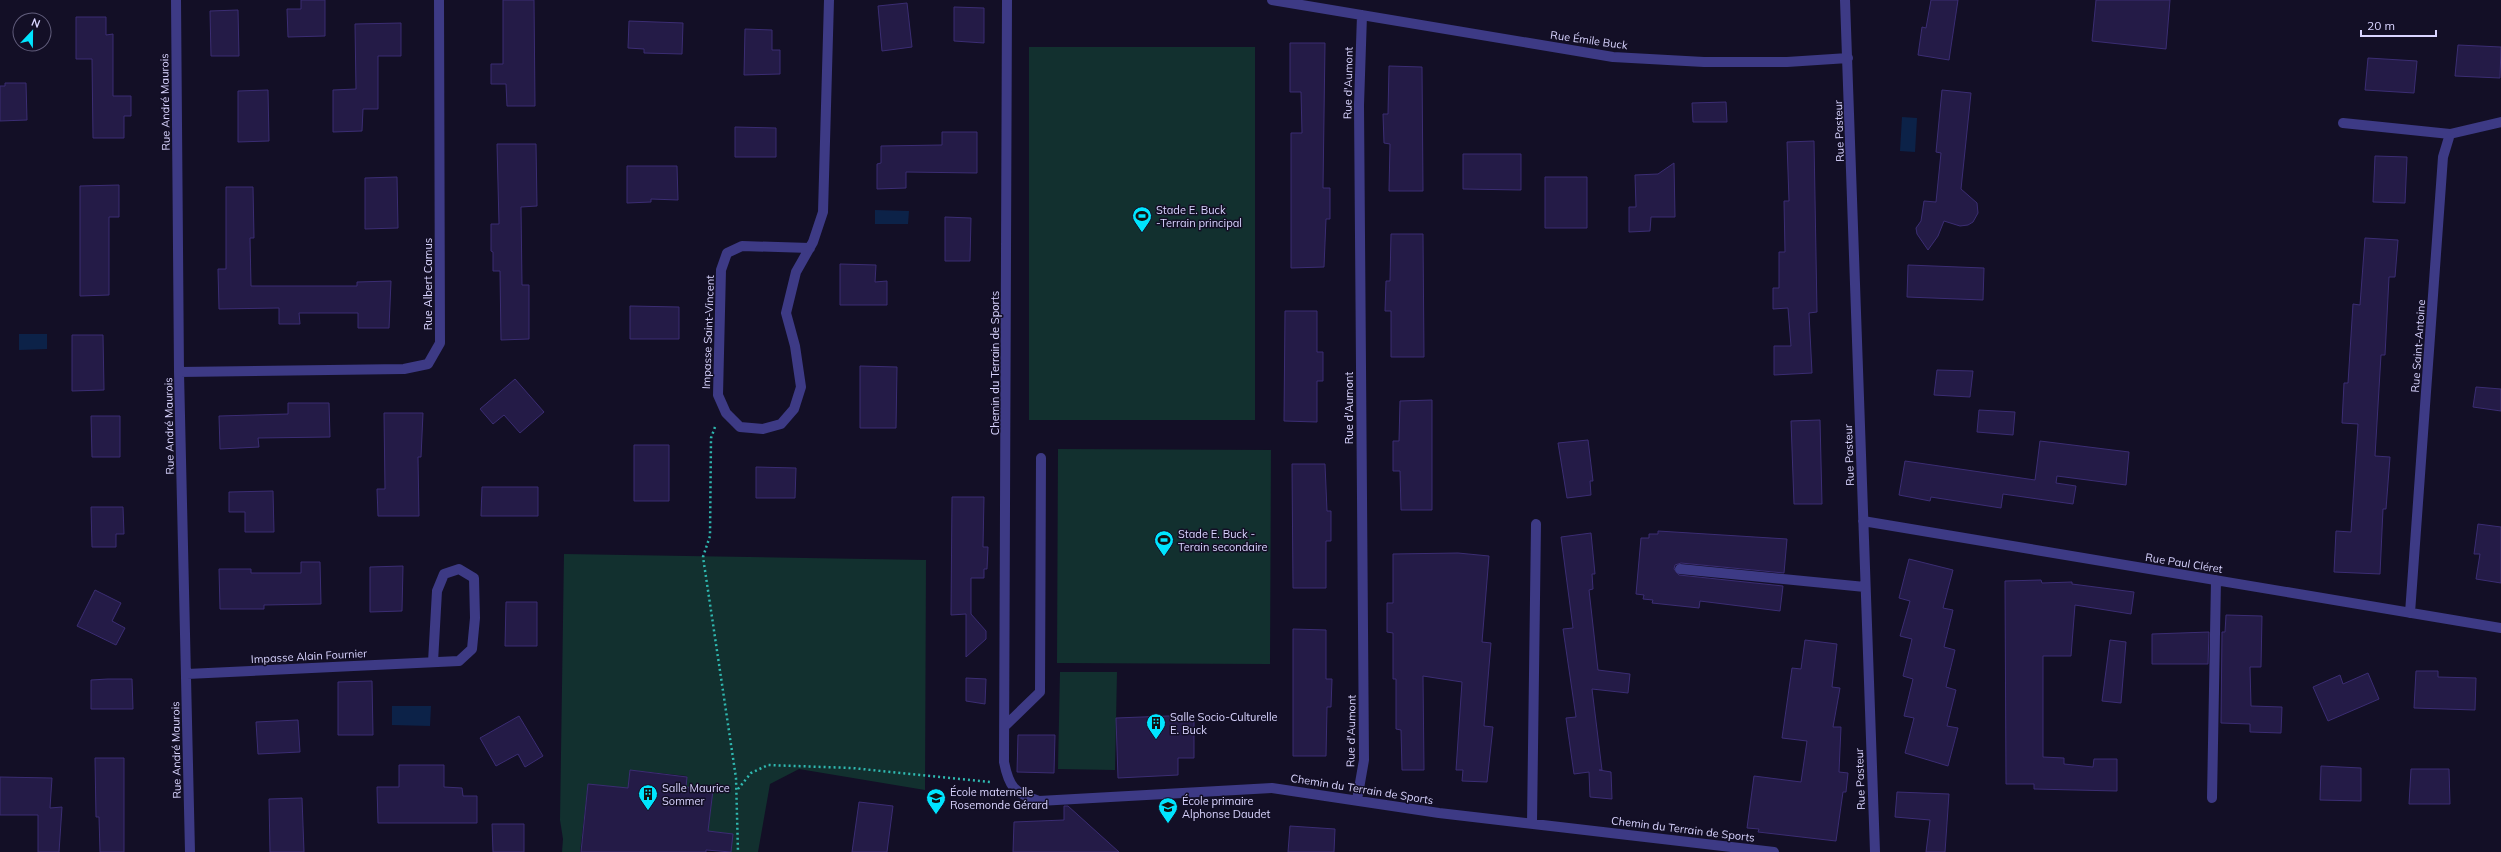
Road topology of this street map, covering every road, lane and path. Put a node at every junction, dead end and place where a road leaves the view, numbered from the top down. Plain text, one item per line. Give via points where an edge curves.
1 (176, 0) edge
2 (439, 0) edge
3 (829, 0) edge
4 (1007, 0) edge
5 (1272, 0) edge
6 (1845, 0) edge
7 (1362, 15) junction
8 (1848, 58) junction
9 (2501, 122) edge
10 (2343, 123) dead end
11 (2450, 134) junction
12 (810, 248) junction
13 (179, 372) junction
14 (726, 413) junction
15 (1041, 458) dead end
16 (1863, 521) junction
17 (1536, 524) dead end
18 (1680, 569) dead end
19 (2216, 580) junction
20 (1865, 587) junction
21 (2410, 613) junction
22 (2501, 628) edge
23 (433, 662) junction
24 (187, 674) junction
25 (1006, 725) junction
26 (1009, 783) junction
27 (737, 789) junction
28 (2212, 798) dead end
29 (1357, 800) junction
30 (1532, 823) junction
31 (190, 852) edge
32 (738, 852) edge
33 (1774, 852) edge
34 (1875, 852) edge

1 - 13 street, Rue André Maurois
2 - 13 street, Rue Albert Camus via 440,343 428,364 404,369
3 - 12 street, Impasse Saint-Vincent via 823,212
4 - 25 street, Chemin du Terrain de Sports
5 - 7 street, Rue Émile Buck
6 - 8 street
7 - 8 street, Rue Émile Buck via 1613,57 1704,62 1787,62
7 - 29 street, Rue d'Aumont via 1359,113 1364,760
8 - 16 street, Rue Pasteur
9 - 11 street
10 - 11 street
11 - 21 street, Rue Saint-Antoine via 2443,157
12 - 14 street, Impasse Saint-Vincent via 742,246 727,252 721,270 718,395
12 - 14 street, Impasse Saint-Vincent via 796,272 786,313 795,346 801,387 794,410 781,424 763,429 740,427
13 - 24 street, Rue André Maurois
14 - 27 path via 716,423 711,438 710,536 703,557
15 - 25 street via 1040,692
16 - 19 street, Rue Paul Cléret
16 - 20 street, Rue Pasteur
17 - 30 street
18 - 20 street
19 - 21 street, Rue Paul Cléret
19 - 28 street
20 - 34 street, Rue Pasteur
21 - 22 street, Rue Paul Cléret
23 - 23 street, Impasse Alain Fournier via 459,661 472,649 475,618 474,578 459,568 444,574 437,591
23 - 24 street, Impasse Alain Fournier
24 - 31 street, Rue André Maurois
25 - 26 street, Chemin du Terrain de Sports via 1004,762
26 - 27 path via 852,768 768,765 751,773
26 - 29 street, Chemin du Terrain de Sports via 1022,796 1039,801 1272,788
27 - 32 path
29 - 30 street, Chemin du Terrain de Sports via 1440,813
30 - 33 street, Chemin du Terrain de Sports

